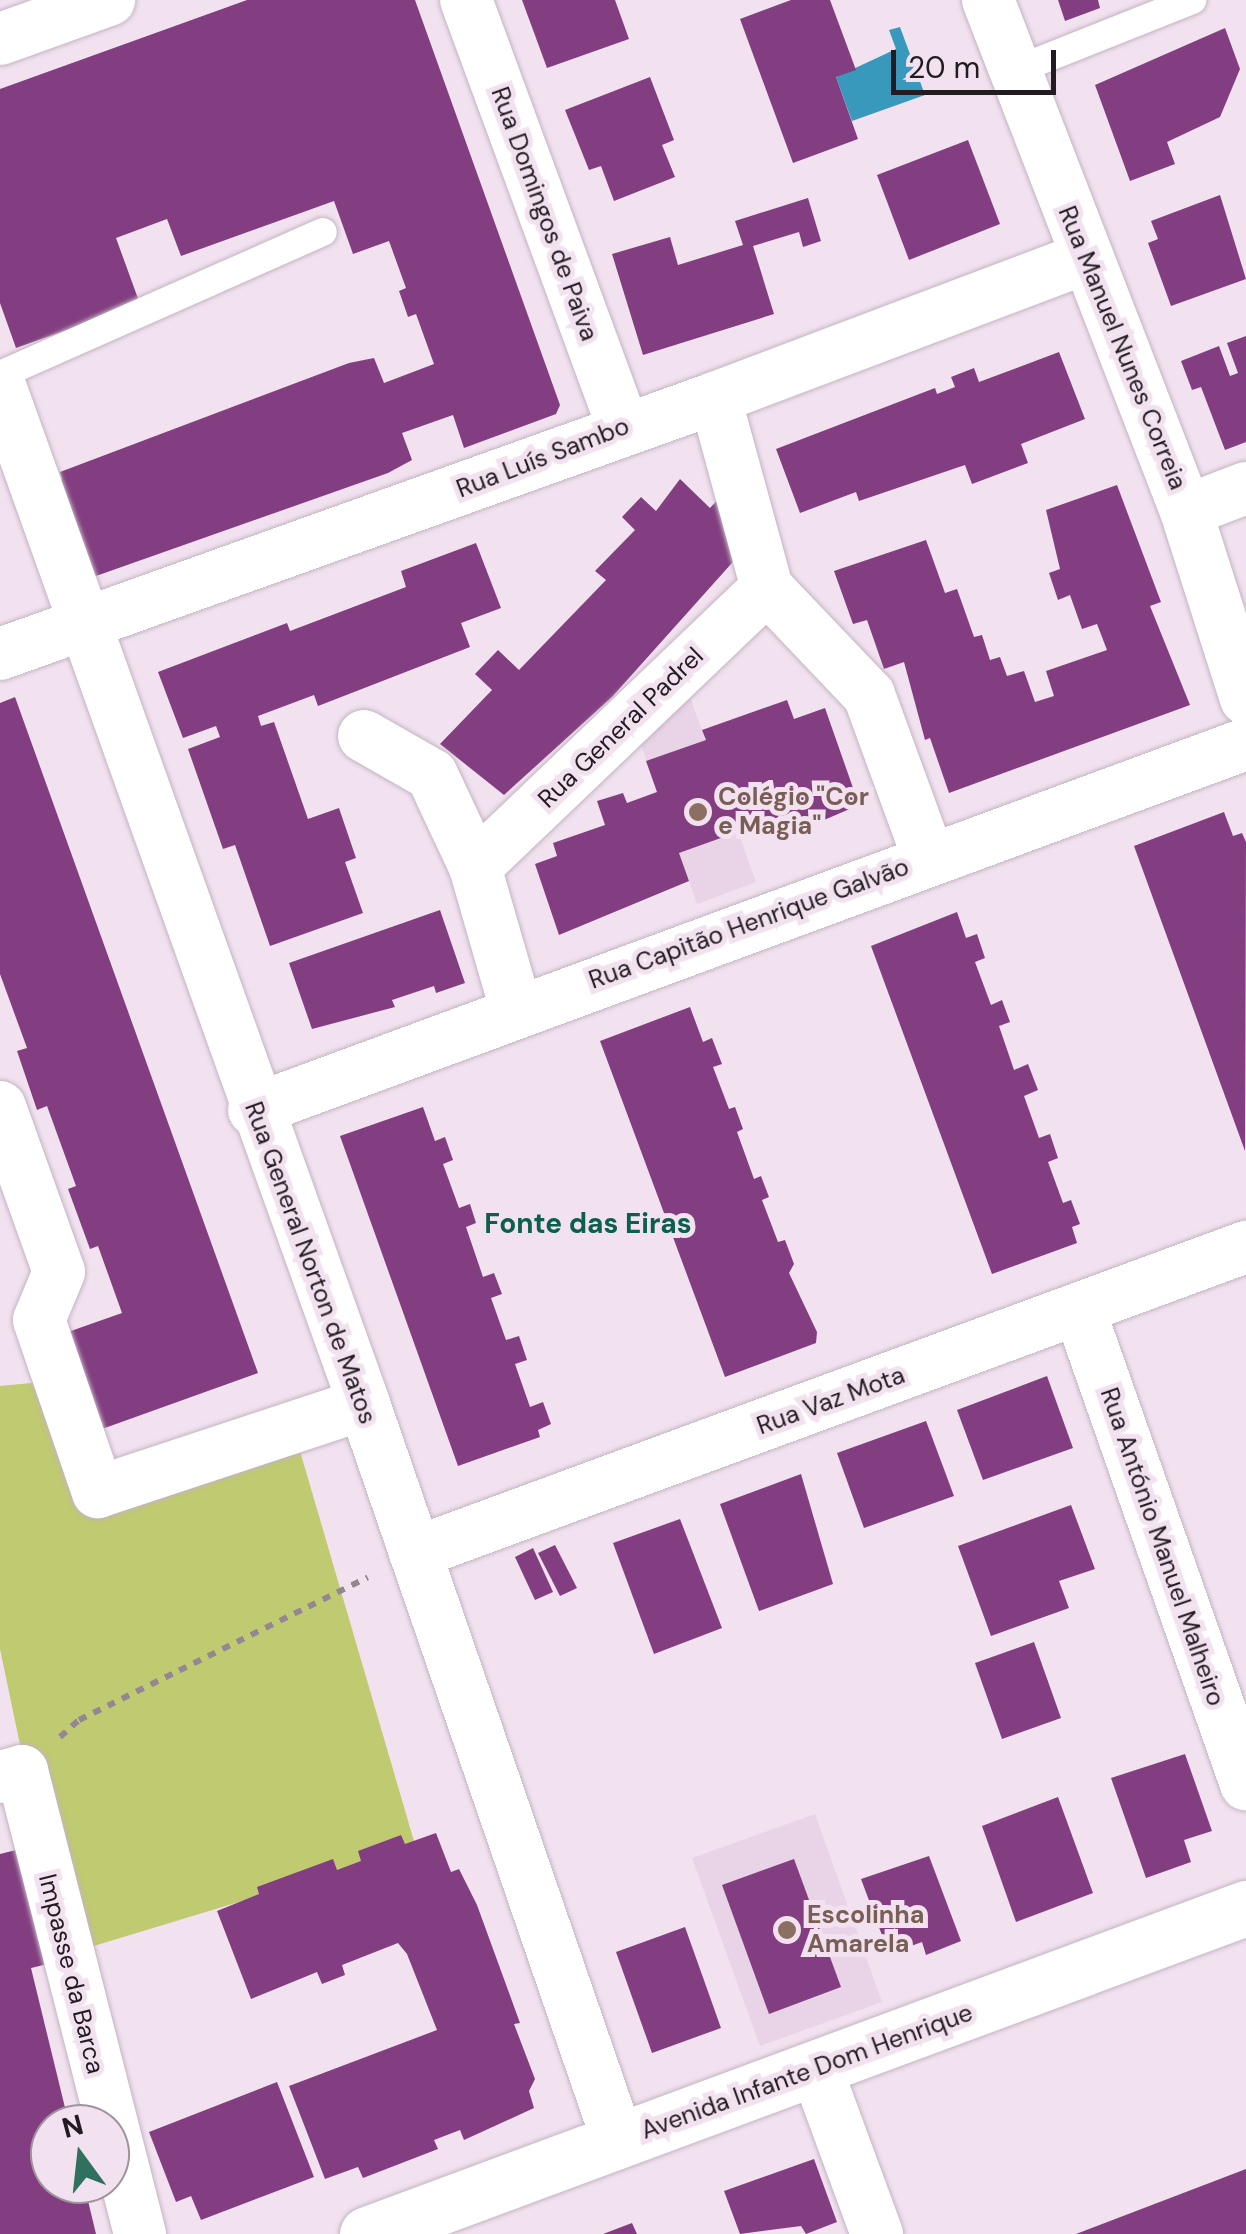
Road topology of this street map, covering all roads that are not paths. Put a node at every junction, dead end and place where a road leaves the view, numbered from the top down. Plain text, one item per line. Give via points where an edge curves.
1 (109, 0) edge
2 (466, 0) edge
3 (988, 0) edge
4 (1192, 0) edge
5 (0, 38) edge
6 (1014, 70) junction
7 (323, 232) dead end
8 (1086, 258) junction
9 (0, 374) edge
10 (0, 386) edge
11 (715, 398) junction
12 (623, 427) junction
13 (1246, 488) edge
14 (1186, 510) junction
15 (767, 588) junction
16 (87, 627) junction
17 (0, 654) edge
18 (1246, 699) edge
19 (364, 736) dead end
20 (1246, 744) edge
21 (930, 859) junction
22 (476, 867) junction
23 (516, 1009) junction
24 (0, 1107) edge
25 (254, 1110) junction
26 (1246, 1247) edge
27 (1079, 1310) junction
28 (364, 1404) junction
29 (415, 1553) junction
30 (11, 1774) edge
31 (1246, 1784) edge
32 (1246, 1908) edge
33 (817, 2071) junction
34 (618, 2140) junction
35 (140, 2234) edge
36 (367, 2234) edge
37 (877, 2234) edge

1 - 5 street
2 - 12 street, Rua Domingos de Paiva
3 - 6 street, Rua Manuel Nunes Correia
4 - 6 lane
6 - 8 street, Rua Manuel Nunes Correia
7 - 9 lane
8 - 11 street, Rua Luís Sambo
8 - 14 street, Rua Manuel Nunes Correia
10 - 16 street, Rua General Norton de Matos
11 - 12 street, Rua Luís Sambo
11 - 15 street
12 - 16 street, Rua Luís Sambo
13 - 14 street
14 - 18 street, Rua Manuel Nunes Correia
15 - 21 street via 869,696
15 - 22 street, Rua General Padrel
16 - 17 street, Rua Luís Sambo
16 - 25 street, Rua General Norton de Matos
19 - 22 street via 432,775
20 - 21 street, Rua Capitão Henrique Galvão
21 - 23 street, Rua Capitão Henrique Galvão
22 - 23 street
23 - 25 street, Rua Capitão Henrique Galvão
24 - 28 street via 59,1272 39,1320 98,1492
25 - 28 street, Rua General Norton de Matos
26 - 27 street, Rua Vaz Mota
27 - 29 street, Rua Vaz Mota
27 - 31 street, Rua António Manuel Malheiro
28 - 29 street, Rua General Norton de Matos
29 - 34 street, Rua General Norton de Matos
30 - 35 street, Impasse da Barca
32 - 33 street, Avenida Infante Dom Henrique
33 - 34 street, Avenida Infante Dom Henrique
33 - 37 street
34 - 36 street, Avenida Infante Dom Henrique

